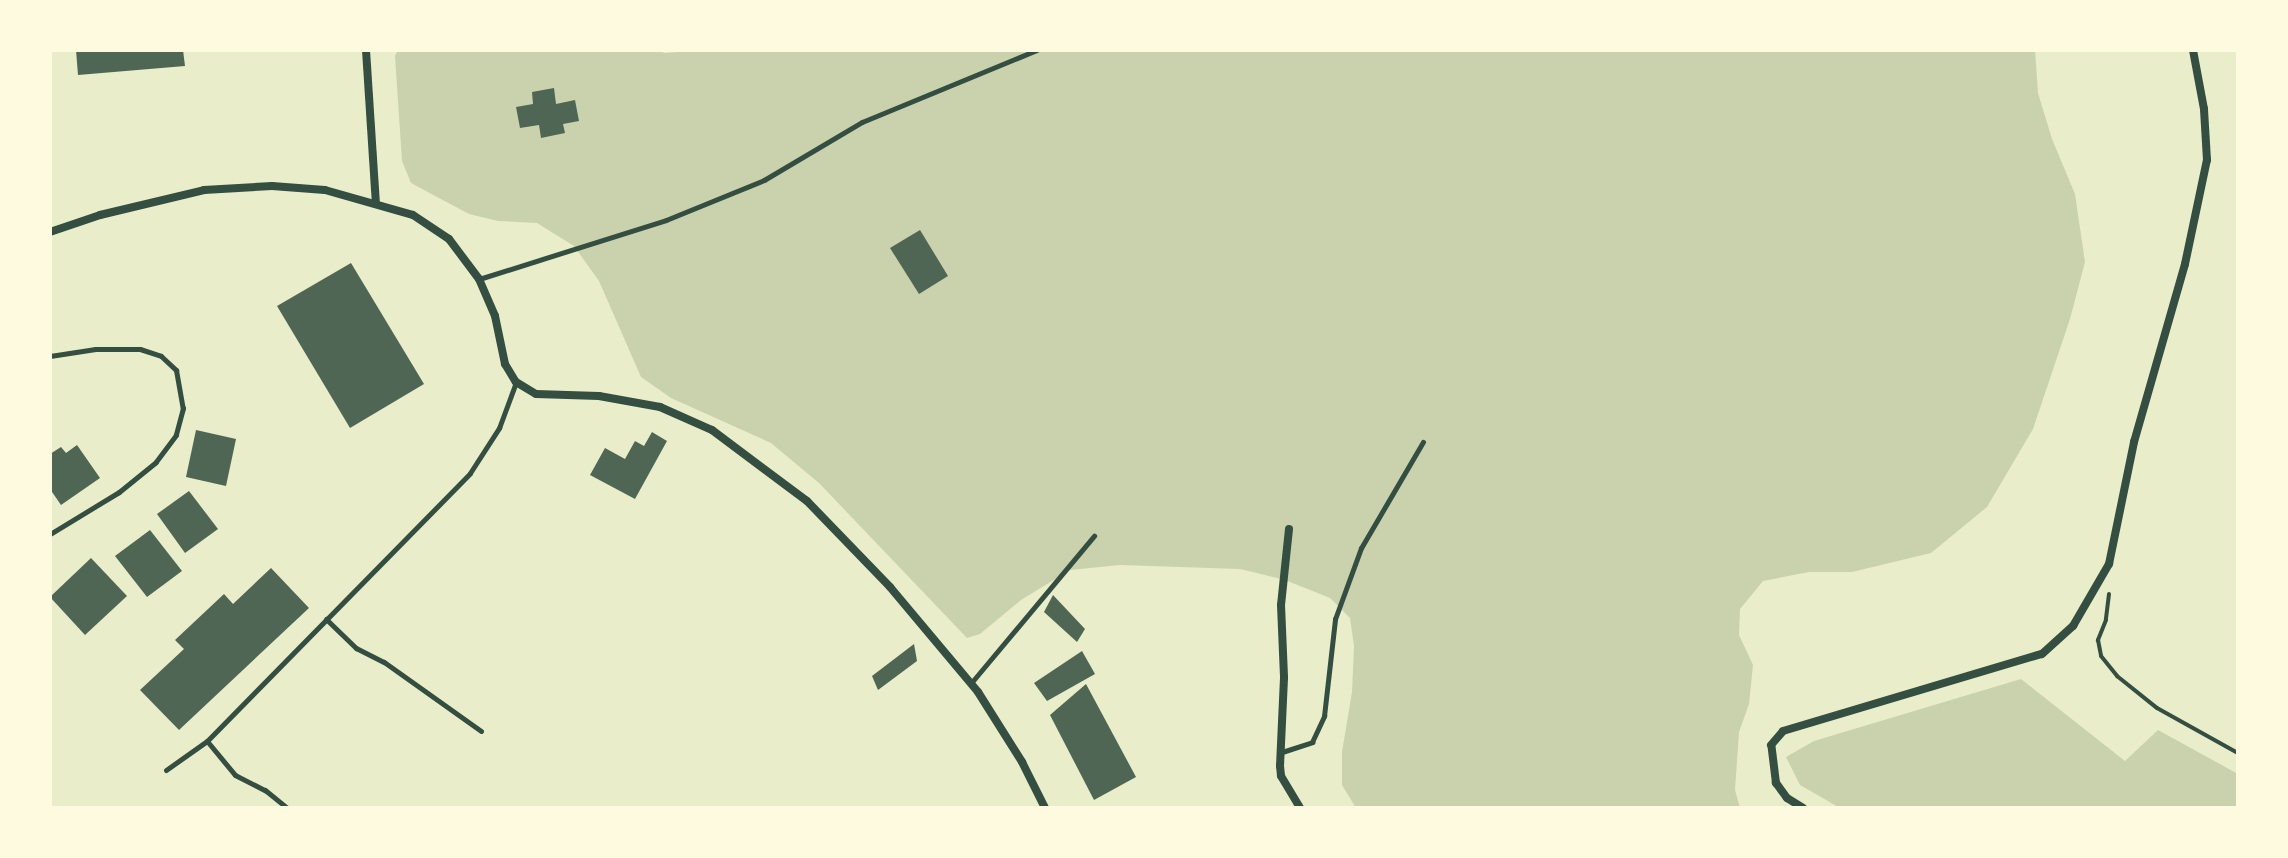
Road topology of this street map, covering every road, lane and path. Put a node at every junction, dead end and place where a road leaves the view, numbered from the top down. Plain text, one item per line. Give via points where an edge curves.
1 (366, 50) edge
2 (1037, 50) edge
3 (2193, 50) edge
4 (376, 203) junction
5 (50, 232) edge
6 (479, 279) junction
7 (50, 356) edge
8 (516, 382) junction
9 (1423, 442) dead end
10 (1289, 529) dead end
11 (50, 534) edge
12 (1094, 536) dead end
13 (2109, 593) dead end
14 (326, 619) junction
15 (971, 683) junction
16 (481, 731) dead end
17 (207, 741) junction
18 (1282, 752) junction
19 (2238, 753) edge
20 (166, 770) dead end
21 (287, 808) edge
22 (1045, 808) edge
23 (1300, 808) edge
24 (1803, 808) edge

1 - 4 street
2 - 6 lane via 862,122 764,180 636,230
3 - 24 street via 2207,160 2185,264 2134,442 2109,564 2073,626 2042,654 1783,731 1771,745 1776,783
4 - 5 street via 325,190 204,190
4 - 6 street via 413,215 449,239
6 - 8 street via 495,316 505,364
7 - 11 lane via 95,349 140,349 161,356 176,370 183,408 176,435 156,462 119,492
8 - 14 lane via 499,428 470,473
8 - 15 street via 536,394 599,396 660,407 725,439 807,501 890,587
9 - 18 lane via 1361,548 1335,619 1324,716 1312,742
10 - 18 street via 1281,605
12 - 15 lane
13 - 19 path via 2098,640 2101,656 2117,676 2157,708
14 - 16 lane via 356,648
14 - 17 lane
15 - 22 street
17 - 20 lane
17 - 21 lane via 235,775
18 - 23 street via 1281,776

